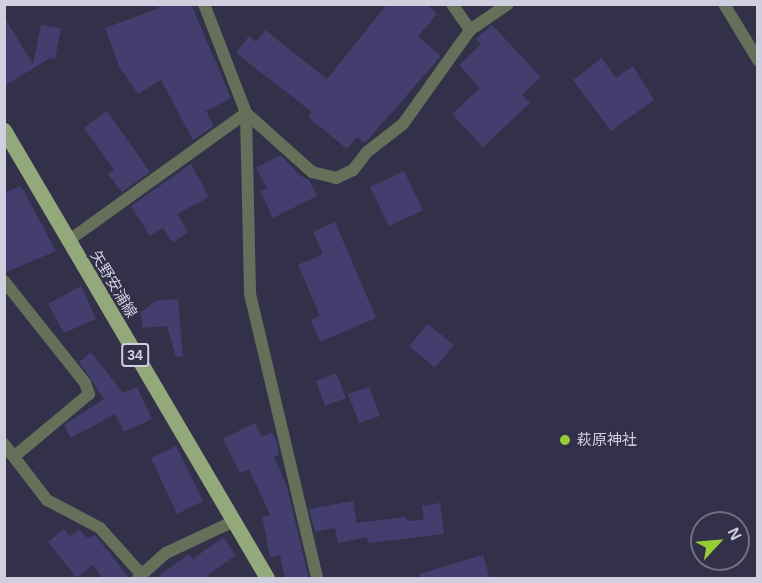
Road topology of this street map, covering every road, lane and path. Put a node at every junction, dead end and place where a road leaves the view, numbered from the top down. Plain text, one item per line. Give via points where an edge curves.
1 (204, 4) edge
2 (452, 4) edge
3 (508, 4) edge
4 (724, 4) edge
5 (470, 30) junction
6 (758, 60) edge
7 (246, 113) junction
8 (4, 130) edge
9 (68, 241) junction
10 (4, 281) edge
11 (4, 444) edge
12 (16, 455) junction
13 (234, 521) junction
14 (140, 577) edge
15 (267, 579) edge
16 (317, 579) edge

1 - 7 street
2 - 5 street
3 - 5 street
4 - 6 street
5 - 7 street via 403,124 367,152 353,170 336,178 312,172
7 - 9 street
7 - 16 street via 250,294
8 - 9 main road, 矢野安浦線 / 34
9 - 13 main road, 矢野安浦線 / 34
10 - 12 street via 85,383 89,394
11 - 12 street
12 - 14 street via 47,500 100,528
13 - 14 street via 166,554
13 - 15 main road, 矢野安浦線 / 34

